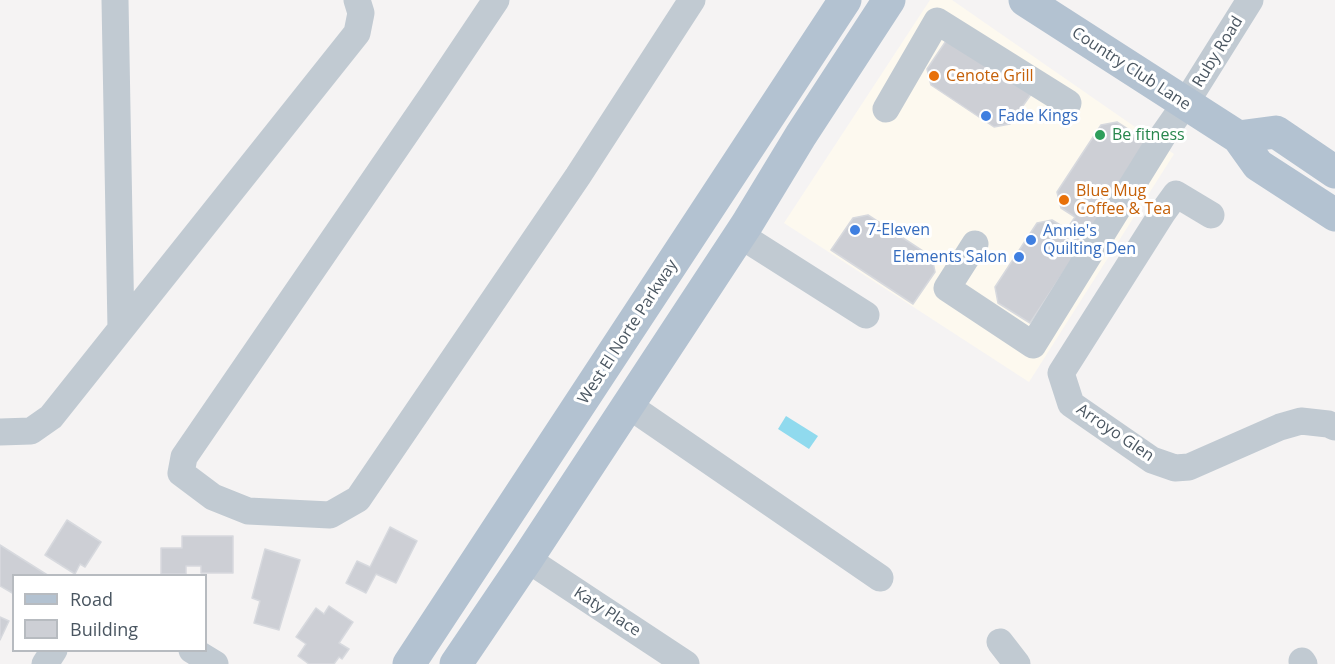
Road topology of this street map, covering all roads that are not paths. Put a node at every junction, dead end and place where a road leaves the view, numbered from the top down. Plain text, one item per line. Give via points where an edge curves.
1 (114, 0) edge
2 (357, 0) edge
3 (496, 0) edge
4 (692, 0) edge
5 (845, 0) edge
6 (889, 0) edge
7 (1025, 0) edge
8 (1250, 0) edge
9 (1068, 103) dead end
10 (1185, 104) junction
11 (886, 109) dead end
12 (1238, 137) junction
13 (1335, 172) edge
14 (1211, 215) dead end
15 (1335, 215) edge
16 (740, 235) junction
17 (975, 244) dead end
18 (866, 315) dead end
19 (121, 329) junction
20 (628, 405) junction
21 (1335, 427) edge
22 (0, 432) edge
23 (527, 560) junction
24 (880, 578) dead end
25 (1000, 642) dead end
26 (194, 652) edge
27 (215, 664) edge
28 (409, 664) edge
29 (456, 664) edge
30 (686, 664) edge
31 (1017, 664) edge

1 - 19 street
2 - 19 street via 357,33
3 - 4 street via 184,457 181,473 213,497 248,511 330,515 357,499 578,176
5 - 28 main road, West El Norte Parkway
6 - 16 main road
7 - 10 main road, Country Club Lane
8 - 10 street, Ruby Road
9 - 11 street via 937,21
10 - 12 main road, Country Club Lane
10 - 17 street, Ruby Road via 1033,345 947,288
12 - 13 main road via 1276,132
12 - 15 main road, Country Club Lane via 1258,165
14 - 21 street, Arroyo Glen via 1176,194 1060,373 1071,404 1152,460 1175,468 1189,467 1301,421
16 - 18 street
16 - 20 main road
19 - 22 street via 51,417 31,431
20 - 23 main road
20 - 24 street
23 - 29 main road
23 - 30 street, Katy Place
25 - 31 street
26 - 27 street

